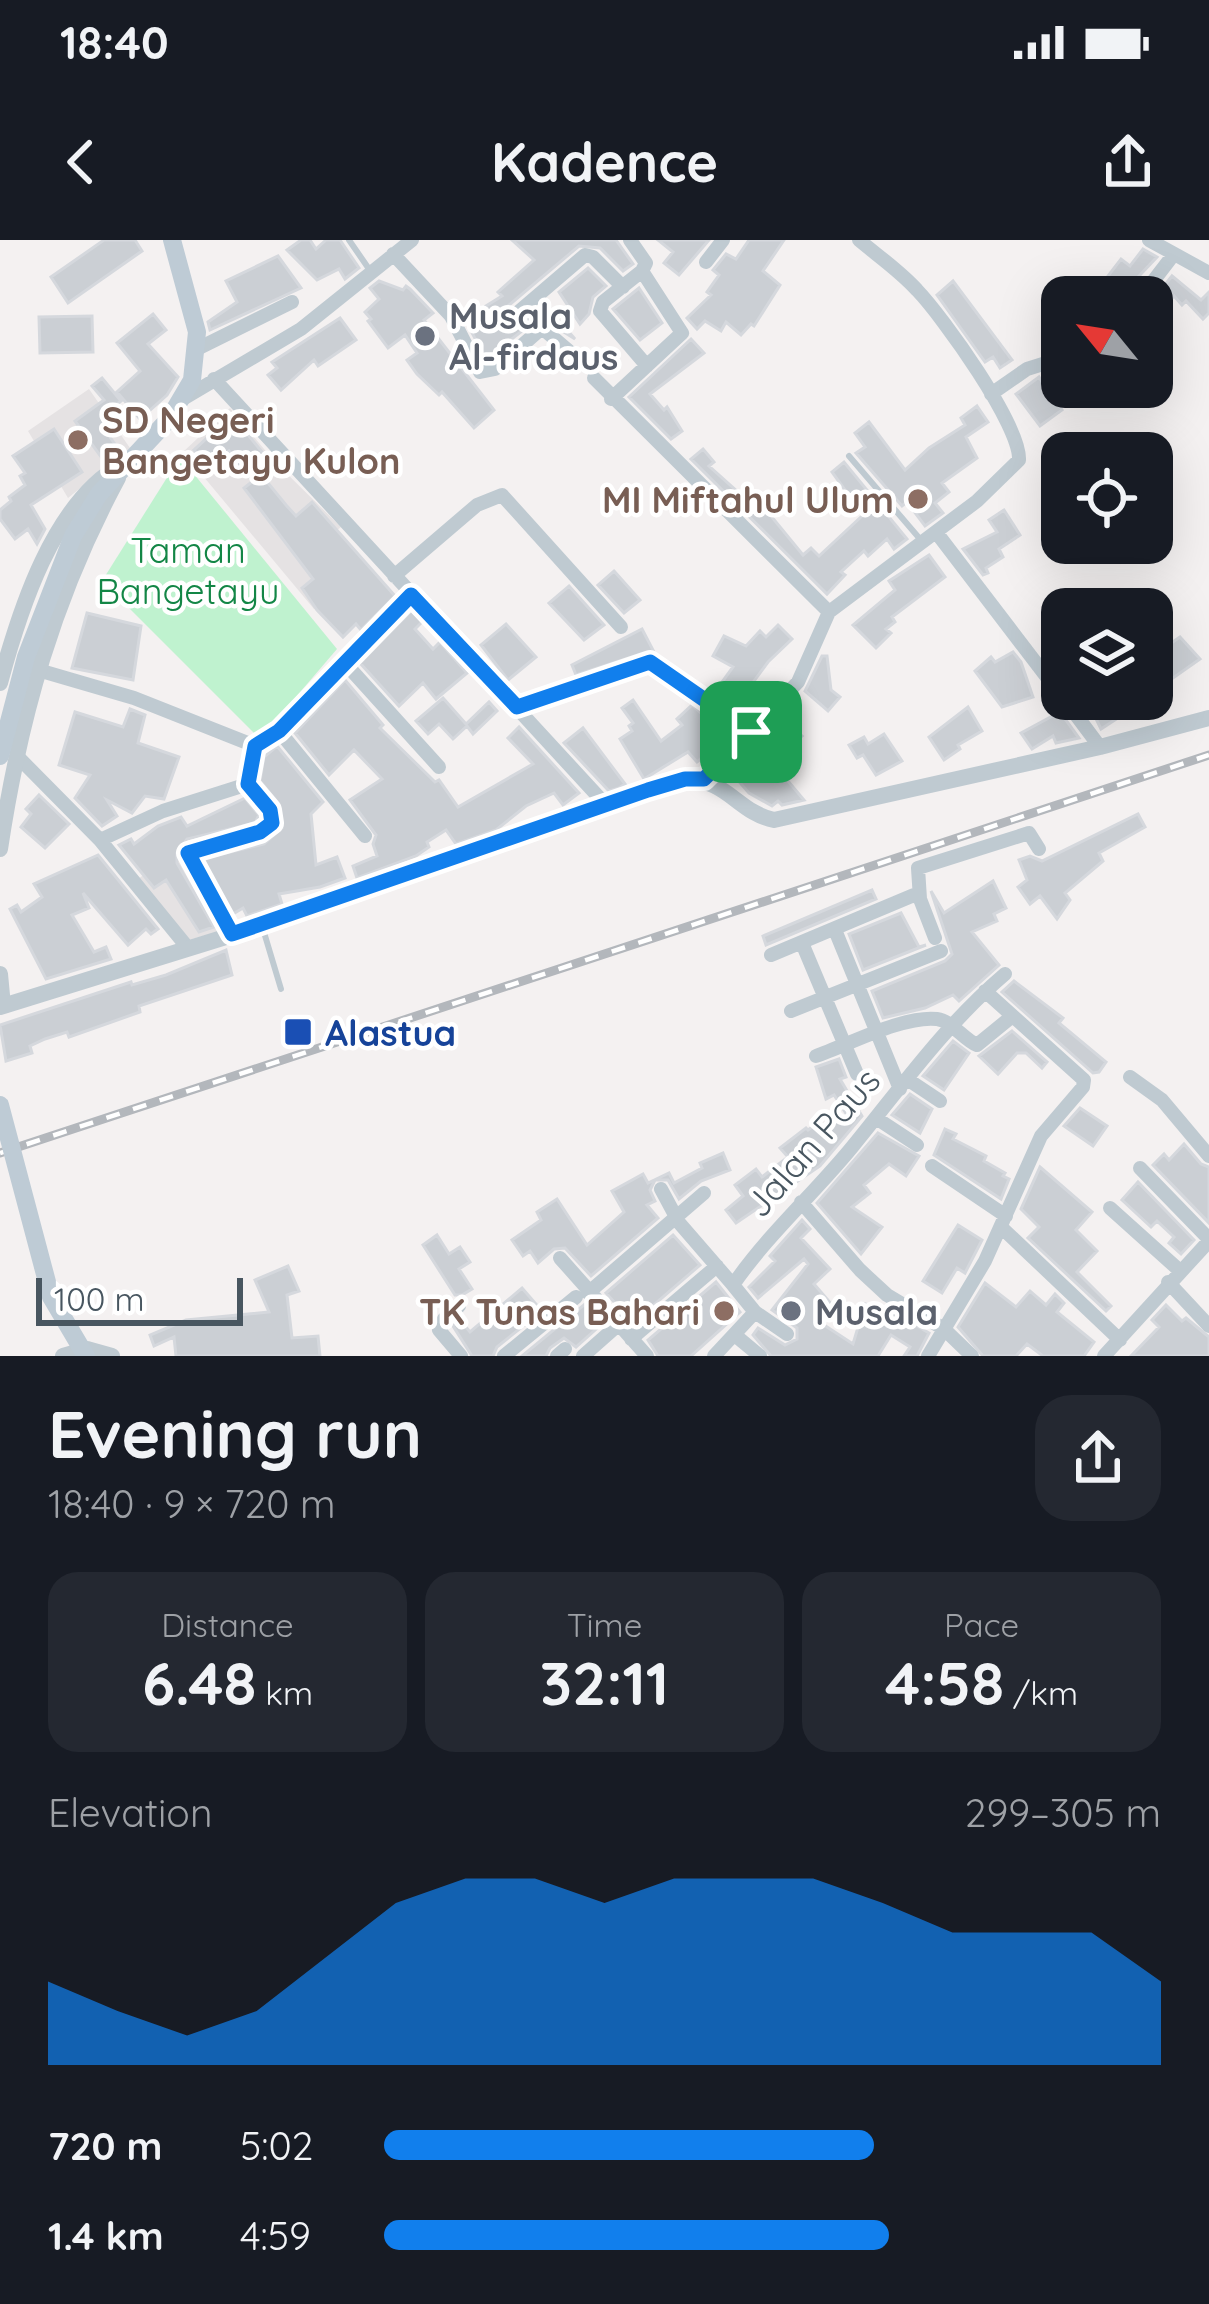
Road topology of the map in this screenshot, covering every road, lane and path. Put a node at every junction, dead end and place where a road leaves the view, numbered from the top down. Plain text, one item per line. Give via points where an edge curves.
1 (172, 240) edge
2 (349, 240) edge
3 (412, 240) edge
4 (630, 240) edge
5 (723, 240) edge
6 (859, 240) edge
7 (1149, 240) edge
8 (393, 254) junction
9 (1174, 254) junction
10 (706, 262) dead end
11 (642, 271) junction
12 (371, 272) junction
13 (1209, 273) edge
14 (1157, 276) edge
15 (623, 286) junction
16 (292, 302) dead end
17 (509, 320) dead end
18 (197, 350) junction
19 (570, 352) dead end
20 (1041, 365) edge
21 (647, 366) junction
22 (594, 378) dead end
23 (214, 380) junction
24 (992, 394) junction
25 (611, 399) junction
26 (181, 400) junction
27 (849, 456) dead end
28 (127, 462) junction
29 (929, 537) junction
30 (394, 576) junction
31 (411, 595) junction
32 (829, 611) junction
33 (621, 628) dead end
34 (6, 636) edge
35 (344, 662) junction
36 (38, 670) junction
37 (1041, 672) edge
38 (0, 683) edge
39 (517, 707) junction
40 (1209, 718) edge
41 (1080, 720) edge
42 (279, 731) junction
43 (751, 732) junction
44 (255, 746) junction
45 (1100, 747) junction
46 (9, 756) edge
47 (439, 767) dead end
48 (704, 779) junction
49 (248, 784) junction
50 (606, 806) junction
51 (364, 836) dead end
52 (100, 840) junction
53 (0, 849) edge
54 (1040, 850) dead end
55 (920, 899) junction
56 (262, 925) junction
57 (835, 930) junction
58 (232, 934) junction
59 (802, 943) junction
60 (188, 948) junction
61 (771, 955) dead end
62 (0, 974) edge
63 (1005, 974) dead end
64 (858, 983) junction
65 (281, 989) dead end
66 (985, 991) junction
67 (824, 996) junction
68 (1, 1007) edge
69 (791, 1011) dead end
70 (1010, 1018) junction
71 (950, 1024) junction
72 (877, 1032) junction
73 (844, 1046) junction
74 (816, 1056) dead end
75 (857, 1074) dead end
76 (1130, 1077) dead end
77 (903, 1084) junction
78 (940, 1101) dead end
79 (0, 1105) edge
80 (876, 1118) junction
81 (917, 1145) dead end
82 (1209, 1156) edge
83 (932, 1166) dead end
84 (1140, 1168) dead end
85 (661, 1189) dead end
86 (704, 1193) dead end
87 (801, 1202) junction
88 (1110, 1208) dead end
89 (676, 1218) junction
90 (1003, 1222) junction
91 (1209, 1240) edge
92 (560, 1258) dead end
93 (716, 1266) junction
94 (1173, 1276) junction
95 (733, 1285) junction
96 (582, 1295) junction
97 (459, 1306) dead end
98 (754, 1312) junction
99 (618, 1325) junction
100 (1209, 1326) edge
101 (944, 1329) junction
102 (787, 1334) dead end
103 (736, 1336) junction
104 (631, 1339) junction
105 (1120, 1340) junction
106 (63, 1356) edge
107 (86, 1356) edge
108 (112, 1356) edge
109 (461, 1356) edge
110 (504, 1356) edge
111 (583, 1356) edge
112 (646, 1356) edge
113 (714, 1356) edge
114 (760, 1356) edge
115 (928, 1356) edge
116 (972, 1356) edge
117 (1104, 1356) edge

1 - 18 main road
2 - 12 lane
3 - 8 street
4 - 11 street via 646,259
5 - 10 street
6 - 24 street via 916,289
7 - 9 street
8 - 12 street
8 - 19 street via 452,316 480,372 495,369 542,328
9 - 13 street
9 - 14 street
11 - 15 street
11 - 21 street via 682,333
12 - 23 street via 302,329
15 - 17 street via 585,255
15 - 21 street via 600,310
16 - 18 street
18 - 26 main road
20 - 24 street
21 - 25 street
22 - 25 street
23 - 26 street
23 - 30 street
24 - 29 street via 1019,460
25 - 32 street
26 - 28 main road
27 - 29 lane
28 - 34 street via 104,474 69,516
28 - 36 street via 68,577
28 - 46 main road via 73,536 26,657
29 - 32 street
29 - 37 street
30 - 31 street
30 - 33 street via 477,506 502,495
31 - 35 street
31 - 39 street
32 - 43 street via 798,682
34 - 38 street
35 - 42 street
35 - 47 street
36 - 44 street
36 - 46 street
39 - 43 street via 650,662
39 - 50 street
40 - 45 street
41 - 45 street
42 - 44 street
42 - 51 street
43 - 48 street
44 - 49 street
45 - 48 street via 774,820
46 - 52 street
46 - 53 street
48 - 50 street
49 - 52 street
49 - 58 street via 272,823 187,857
50 - 56 street
52 - 60 street
54 - 55 street via 1029,833 918,868
55 - 57 street via 910,895
55 - 64 street via 938,944
56 - 58 street
56 - 65 lane
57 - 59 street
57 - 64 street
58 - 60 street
59 - 61 street
59 - 67 street
60 - 68 street
62 - 68 street
63 - 66 street, Jalan Paus
64 - 67 street
64 - 72 street
66 - 70 street
66 - 71 street, Jalan Paus
67 - 69 street
67 - 73 street
70 - 71 street via 977,1045
70 - 90 street via 1084,1080 1041,1136
71 - 72 street via 926,1020
71 - 77 street, Jalan Paus
72 - 73 street
72 - 77 street
73 - 74 street
73 - 75 street
76 - 82 street via 1162,1100
77 - 78 street
77 - 80 street, Jalan Paus
79 - 107 main road, bridge via 51,1297
80 - 81 street
80 - 87 street, Jalan Paus
83 - 90 street
84 - 91 street
85 - 89 street
86 - 89 street
87 - 95 street, Jalan Paus
87 - 101 street via 887,1295
88 - 94 street
89 - 93 street
89 - 96 street
90 - 101 street
90 - 105 street
91 - 94 street
92 - 96 street
93 - 95 street
93 - 104 street
94 - 100 street
94 - 105 street
95 - 98 street
96 - 99 street
96 - 110 street
97 - 109 street via 440,1330
98 - 102 street
98 - 103 street
99 - 104 street
99 - 111 street
101 - 115 street
101 - 116 street
103 - 113 street
103 - 114 street
104 - 112 street
105 - 117 street
106 - 108 street via 88,1349

